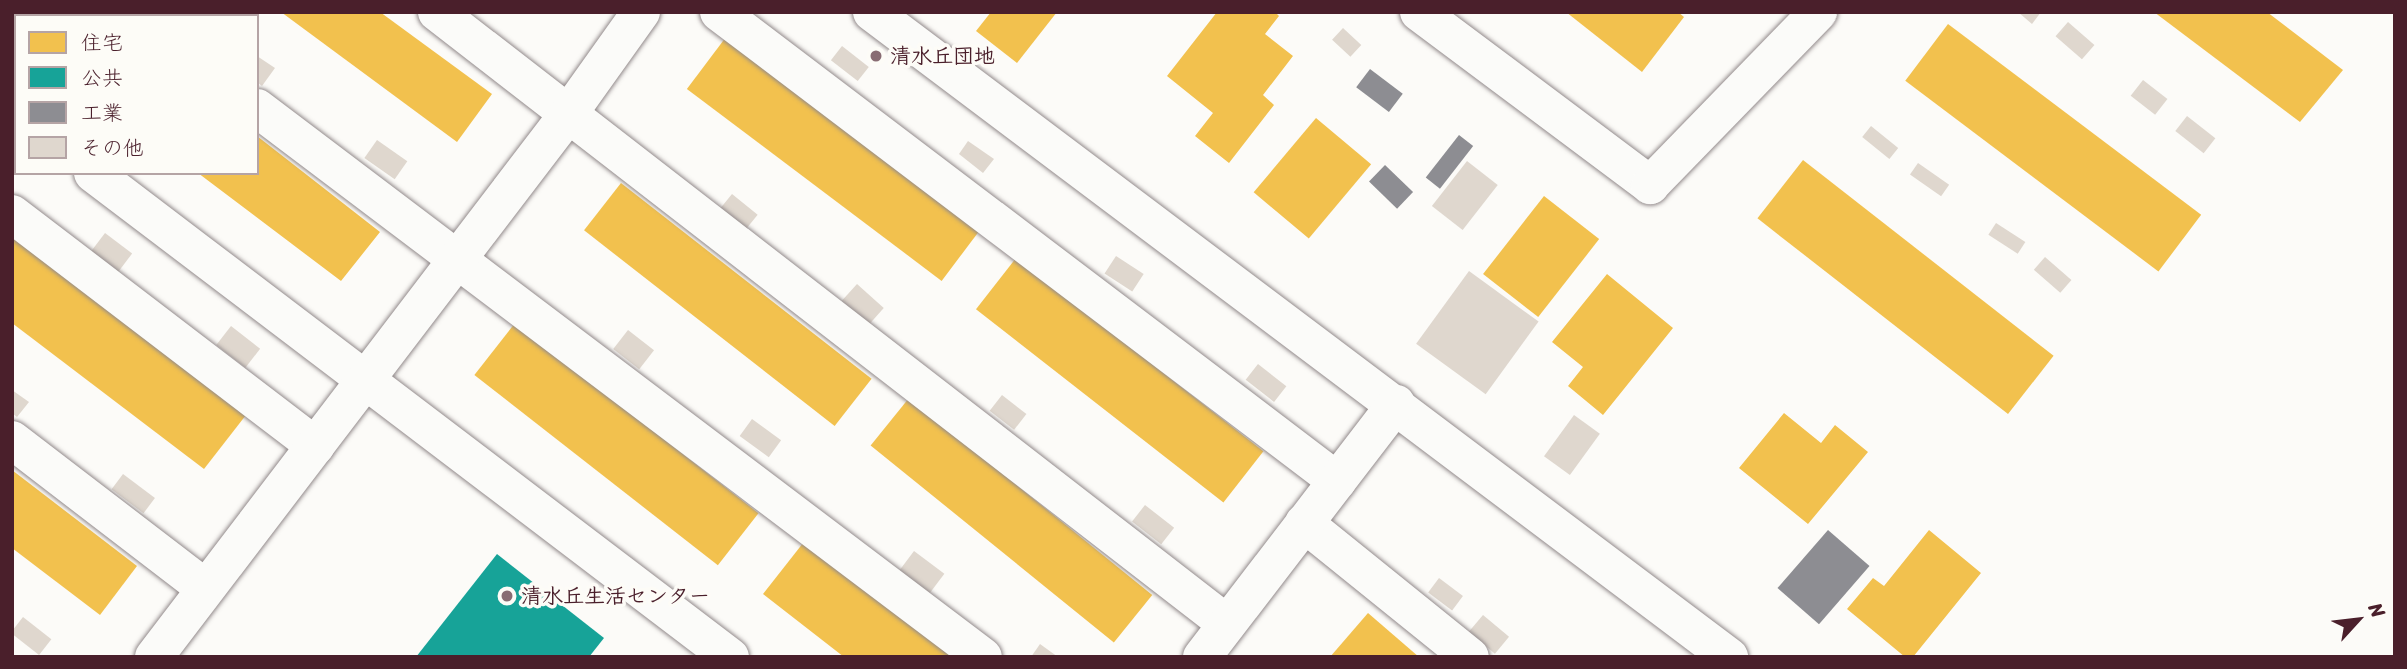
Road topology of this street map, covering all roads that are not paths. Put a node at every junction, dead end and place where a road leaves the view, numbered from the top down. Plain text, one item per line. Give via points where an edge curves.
1 (437, 12) edge
2 (641, 12) edge
3 (719, 12) edge
4 (872, 12) edge
5 (1419, 12) edge
6 (1818, 12) edge
7 (259, 110) edge
8 (569, 113) junction
9 (96, 175) edge
10 (12, 214) edge
11 (457, 260) junction
12 (365, 380) junction
13 (1396, 404) junction
14 (12, 440) edge
15 (315, 446) junction
16 (1337, 481) junction
17 (1304, 523) junction
18 (205, 589) junction
19 (1227, 624) junction
20 (154, 657) edge
21 (730, 657) edge
22 (983, 657) edge
23 (1202, 657) edge
24 (1470, 657) edge
25 (1729, 657) edge

1 - 8 street
2 - 8 street
3 - 16 street
4 - 13 street
5 - 6 street via 1650,185
7 - 11 street
8 - 11 street
8 - 19 street
9 - 12 street
10 - 15 street
11 - 12 street
11 - 22 street
12 - 15 street
12 - 21 street
13 - 16 street
13 - 25 street
14 - 18 street
15 - 18 street
16 - 17 street
17 - 19 street
17 - 24 street
18 - 20 street
19 - 23 street

